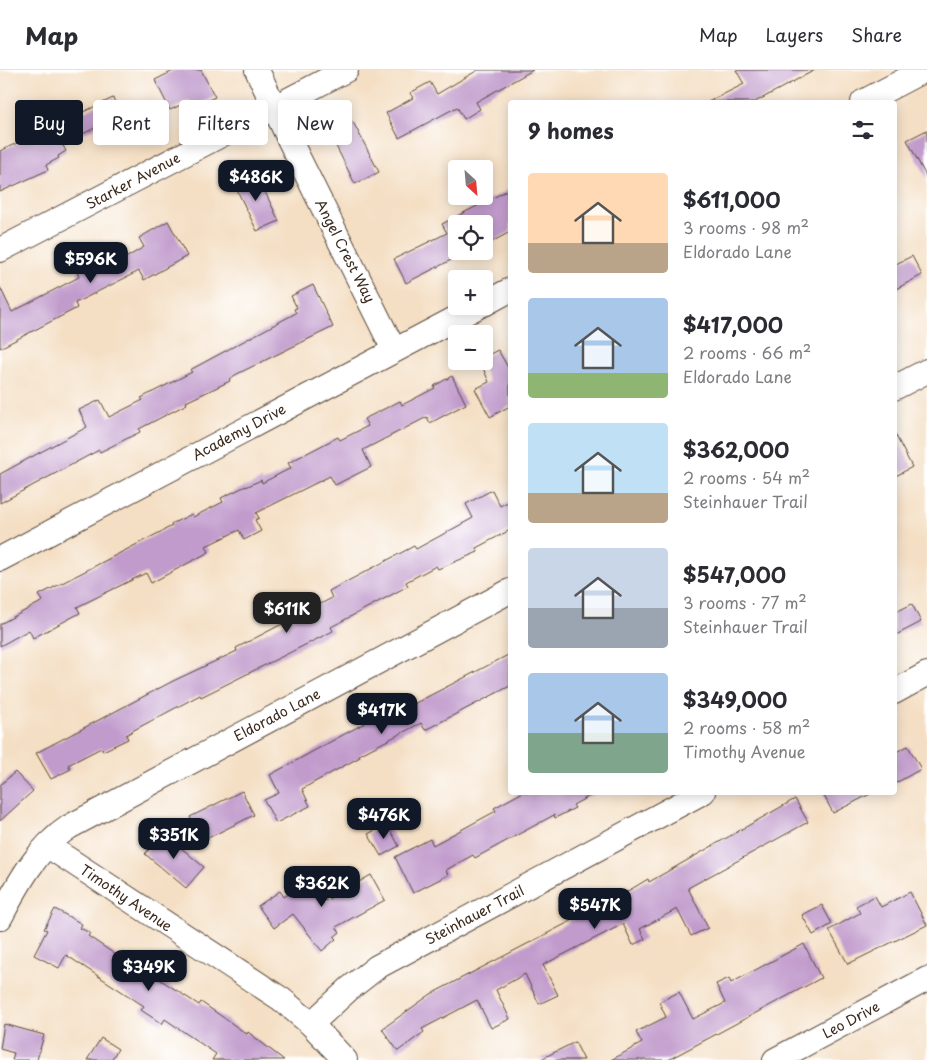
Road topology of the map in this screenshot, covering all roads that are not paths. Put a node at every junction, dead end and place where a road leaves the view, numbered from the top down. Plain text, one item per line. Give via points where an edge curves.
1 (258, 70) edge
2 (346, 70) edge
3 (924, 70) edge
4 (867, 100) edge
5 (275, 108) junction
6 (0, 250) edge
7 (508, 291) edge
8 (493, 299) edge
9 (462, 315) edge
10 (394, 350) junction
11 (927, 371) edge
12 (897, 386) edge
13 (0, 559) edge
14 (508, 592) edge
15 (927, 674) edge
16 (897, 690) edge
17 (697, 795) edge
18 (48, 846) junction
19 (0, 918) edge
20 (927, 979) edge
21 (311, 1024) junction
22 (345, 1060) edge
23 (775, 1060) edge

1 - 5 street, Angel Crest Way
2 - 5 street, Starker Avenue
3 - 4 street
5 - 6 street, Starker Avenue
5 - 10 street, Angel Crest Way
7 - 8 street
9 - 10 street, Academy Drive
10 - 13 street, Academy Drive
11 - 12 street
14 - 18 street, Eldorado Lane via 82,819 57,835
15 - 16 street
17 - 21 street, Steinhauer Trail via 377,967
18 - 19 street, Eldorado Lane via 22,876
18 - 21 street, Timothy Avenue via 281,999
20 - 23 street, Leo Drive
21 - 22 street, Timothy Avenue

